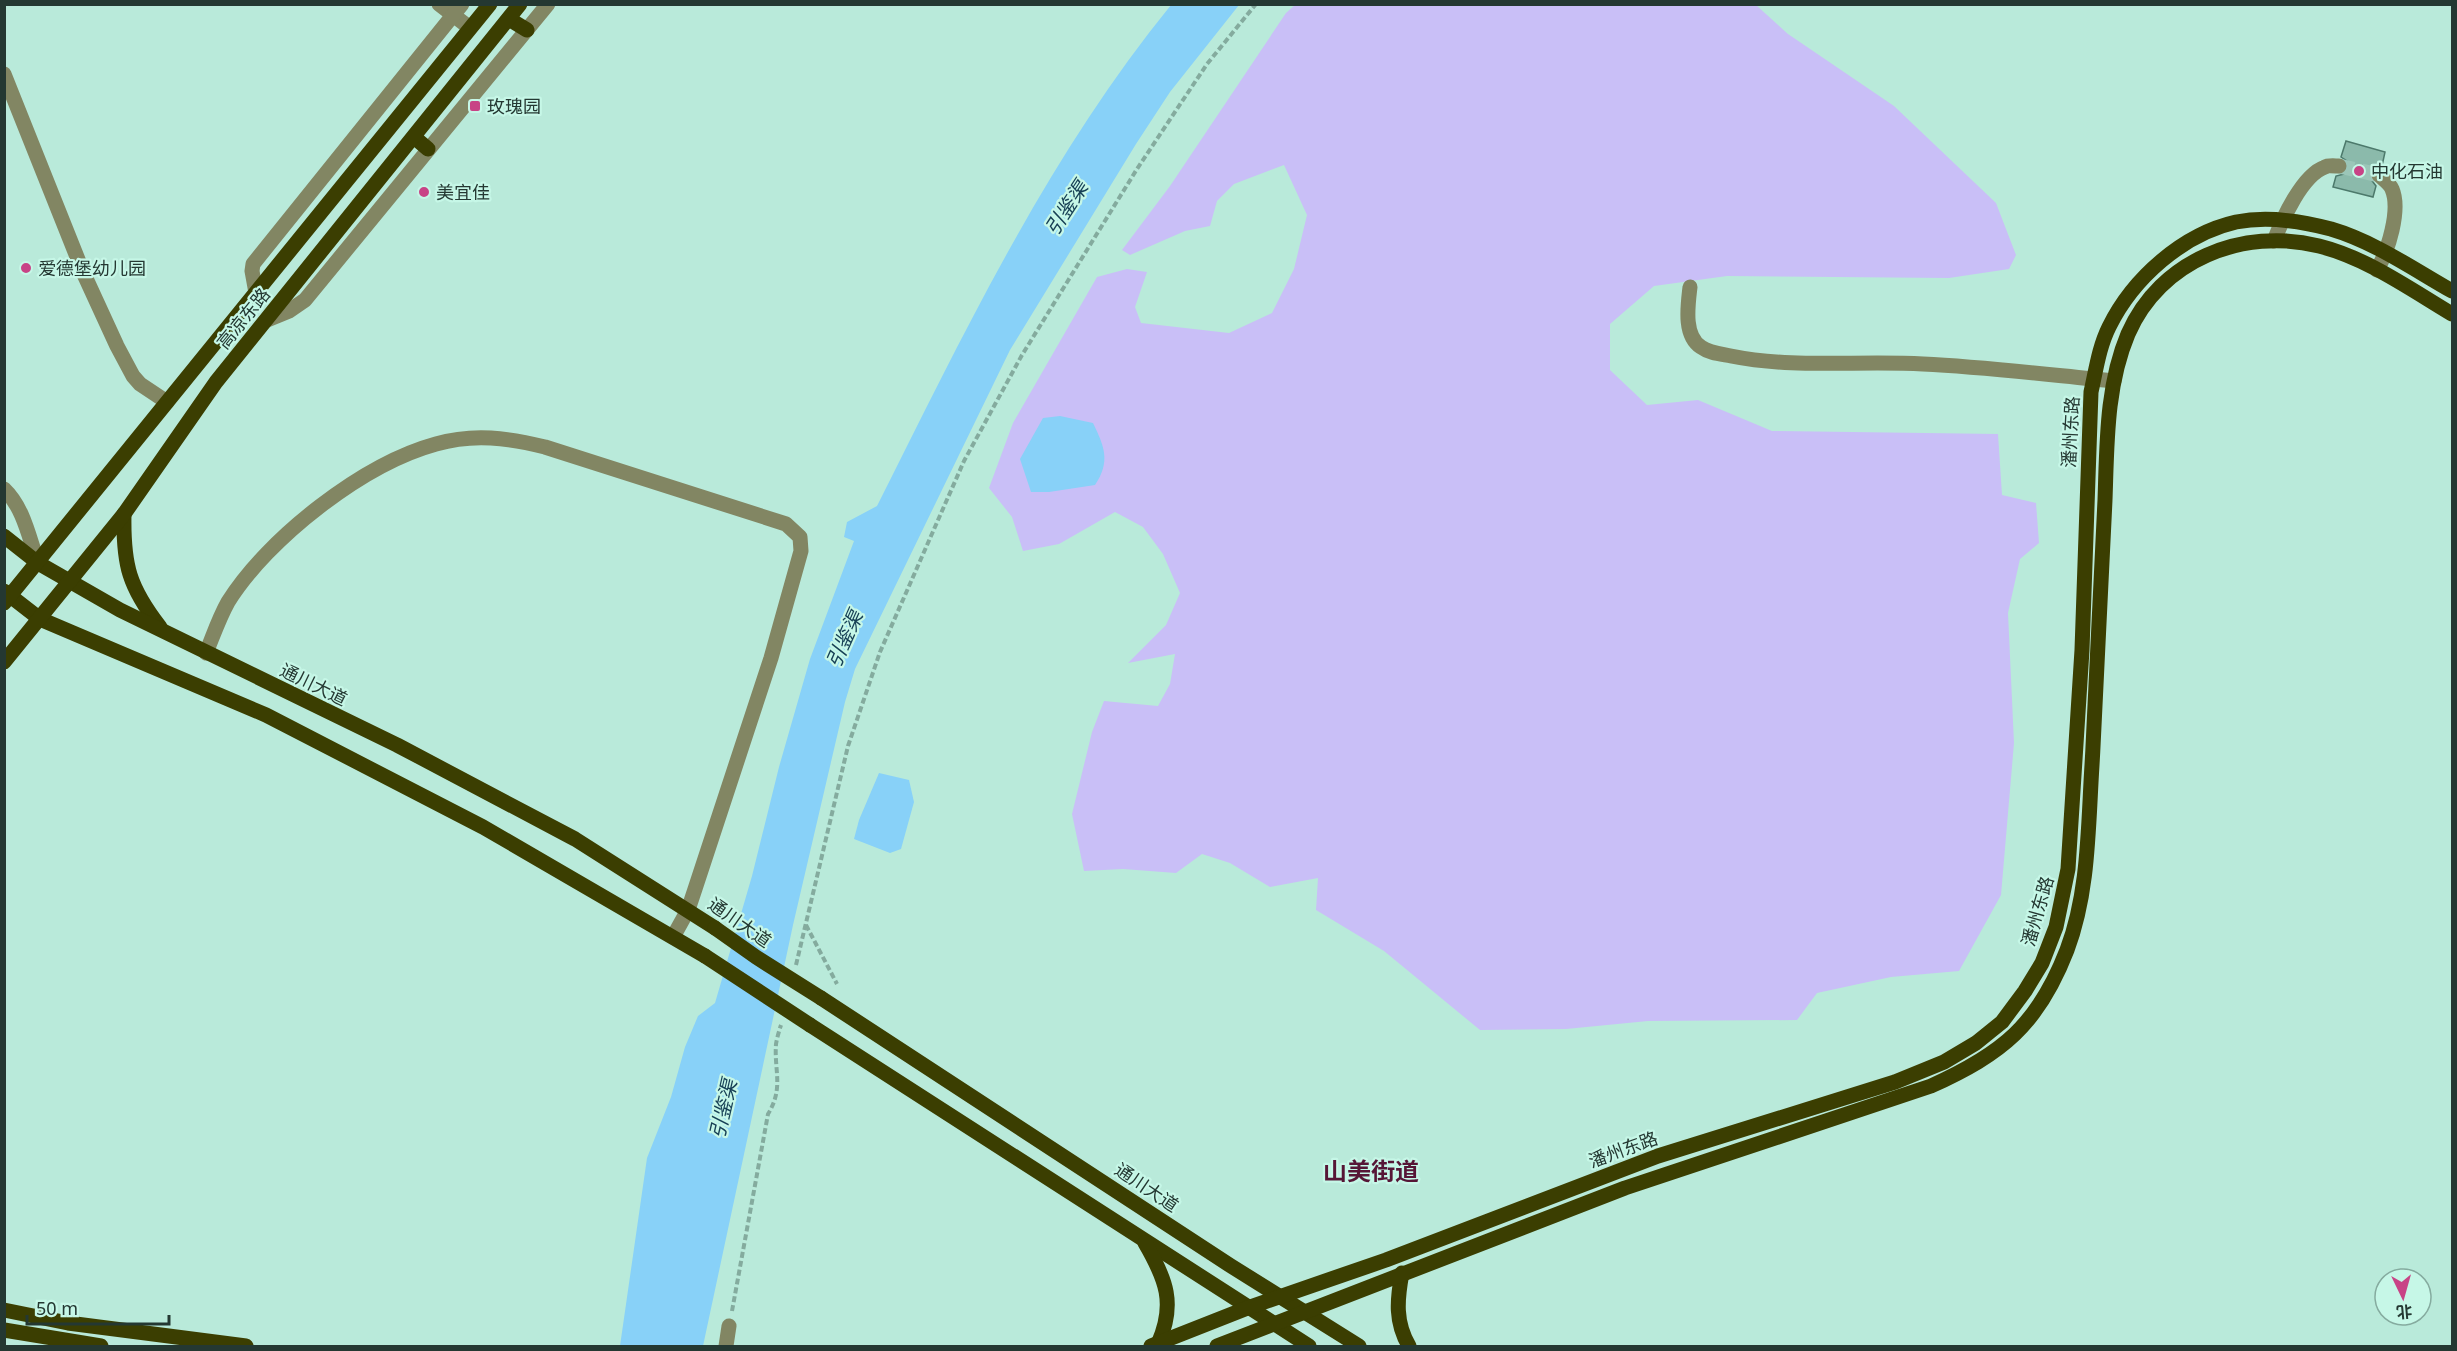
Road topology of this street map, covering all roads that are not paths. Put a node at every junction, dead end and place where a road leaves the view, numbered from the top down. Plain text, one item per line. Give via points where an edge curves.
1 (439, 4) edge
2 (490, 4) edge
3 (520, 4) edge
4 (548, 4) edge
5 (458, 10) edge
6 (509, 19) junction
7 (470, 28) junction
8 (527, 30) junction
9 (4, 74) edge
10 (414, 137) junction
11 (428, 149) junction
12 (2339, 166) tunnel mouth
13 (2379, 175) tunnel mouth
14 (2282, 220) junction
15 (2274, 240) junction
16 (2386, 254) junction
17 (2377, 270) junction
18 (1690, 287) dead end
19 (2452, 291) edge
20 (256, 293) junction
21 (2452, 314) edge
22 (267, 320) junction
23 (195, 367) junction
24 (2094, 379) junction
25 (2114, 381) junction
26 (216, 382) junction
27 (167, 402) junction
28 (4, 489) edge
29 (124, 514) junction
30 (4, 536) edge
31 (38, 563) junction
32 (70, 582) junction
33 (6, 597) edge
34 (40, 619) junction
35 (164, 632) junction
36 (206, 653) junction
37 (4, 662) edge
38 (688, 910) junction
39 (673, 937) junction
40 (1144, 1240) junction
41 (1402, 1273) junction
42 (1281, 1297) junction
43 (1250, 1307) junction
44 (4, 1310) edge
45 (1305, 1312) junction
46 (1275, 1324) junction
47 (729, 1326) road end
48 (4, 1330) edge
49 (1155, 1345) edge
50 (101, 1347) edge
51 (246, 1347) edge
52 (726, 1347) edge
53 (1217, 1347) edge
54 (1309, 1347) edge
55 (1359, 1347) edge
56 (1409, 1347) edge

1 - 5 street
2 - 7 main road, 高凉东路
3 - 6 main road, 高凉东路
4 - 8 street
5 - 7 street
5 - 20 street via 253,264
6 - 8 main road
6 - 10 main road, 高凉东路
7 - 20 main road, 高凉东路
8 - 11 street
9 - 27 street via 83,272 117,346 140,384
10 - 11 main road
10 - 22 main road, 高凉东路
11 - 22 street via 305,300
12 - 14 street via 2324,167 2310,178
13 - 16 street via 2392,187 2395,202
14 - 15 street
14 - 16 main road, 潘州东路 via 2330,229 2365,241
14 - 24 main road, 潘州东路 via 2236,222 2208,232 2148,273 2110,326
15 - 17 main road, 潘州东路 via 2319,246 2361,260
15 - 25 main road, 潘州东路 via 2223,248 2168,278 2145,304 2129,332
16 - 17 street
16 - 19 main road, 潘州东路
17 - 21 main road, 潘州东路
18 - 24 street via 1688,312 1694,341 1718,354 1757,362 1921,364
20 - 23 main road, 高凉东路
22 - 26 main road, 高凉东路
23 - 26 main road
23 - 27 main road, 高凉东路
24 - 25 street
24 - 42 main road, 潘州东路 via 2068,869 2056,927 2042,963 2002,1022 1944,1062 1895,1082 1658,1156
25 - 41 main road, 潘州东路 via 2107,434 2097,680 2082,890 2076,924 2062,962 2020,1030 1972,1068 1931,1086 1625,1188
26 - 29 main road, 高凉东路
27 - 31 main road, 高凉东路
28 - 31 street via 22,516
29 - 32 main road, 高凉东路
29 - 35 main road via 129,577 145,608
30 - 31 main road, 通川大道
31 - 32 main road, 通川大道
31 - 33 main road, 高凉东路
32 - 34 main road, 高凉东路
32 - 35 main road, 通川大道
33 - 34 main road
34 - 37 main road, 高凉东路
34 - 39 main road via 266,716 483,827
35 - 36 main road, 通川大道
36 - 38 main road, 通川大道 via 397,745 575,839
36 - 38 street via 238,587 257,563 298,525 342,490 388,464 438,443 507,437 786,524 800,537 801,551 771,658
38 - 39 street
38 - 42 main road, 通川大道, bridge
39 - 40 main road, bridge
40 - 43 main road
40 - 49 main road via 1167,1288 1165,1329
41 - 45 main road, 潘州东路
41 - 56 main road via 1397,1314
42 - 43 main road, 潘州东路
42 - 45 main road, 通川大道
43 - 46 main road
43 - 49 main road, 潘州东路
44 - 51 main road via 68,1323
45 - 46 main road, 潘州东路
45 - 55 main road, 通川大道
46 - 53 main road, 潘州东路
46 - 54 main road
47 - 52 street
48 - 50 main road

